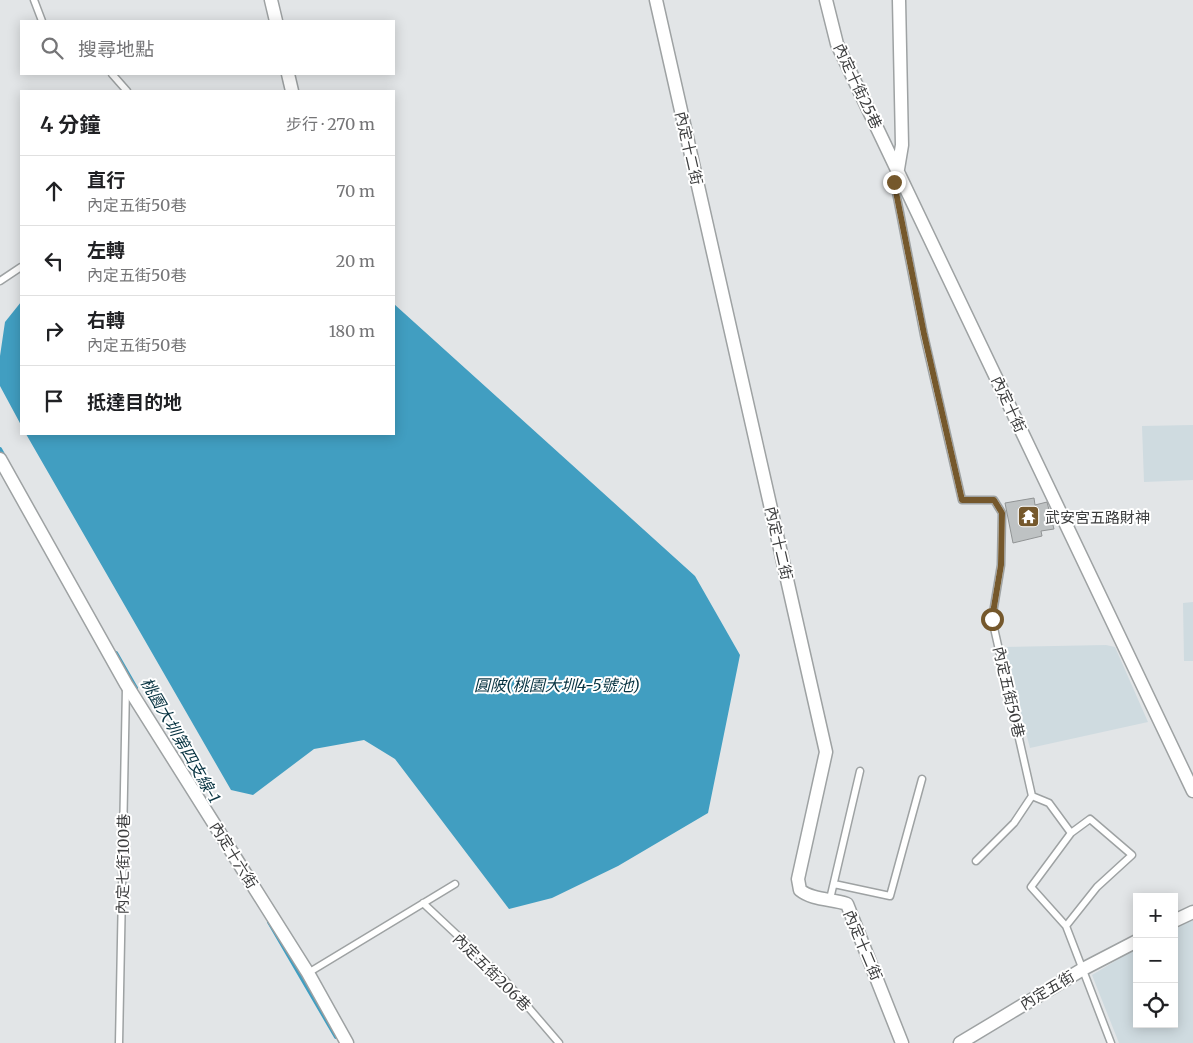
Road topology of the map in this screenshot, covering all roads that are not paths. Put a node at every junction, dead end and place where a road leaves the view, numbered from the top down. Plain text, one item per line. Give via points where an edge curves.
1 (34, 0) edge
2 (272, 0) edge
3 (656, 0) edge
4 (826, 0) edge
5 (899, 0) edge
6 (42, 20) edge
7 (276, 20) edge
8 (113, 75) edge
9 (288, 75) edge
10 (126, 90) edge
11 (292, 90) edge
12 (898, 169) junction
13 (20, 268) edge
14 (0, 281) edge
15 (0, 459) edge
16 (126, 684) junction
17 (860, 771) dead end
18 (922, 779) dead end
19 (1193, 791) edge
20 (1032, 796) junction
21 (1072, 833) junction
22 (976, 861) dead end
23 (455, 884) dead end
24 (834, 884) junction
25 (830, 898) junction
26 (423, 903) junction
27 (1193, 912) edge
28 (1178, 919) edge
29 (1066, 926) junction
30 (1133, 943) edge
31 (1083, 969) junction
32 (308, 973) junction
33 (119, 1043) edge
34 (347, 1043) edge
35 (559, 1043) edge
36 (902, 1043) edge
37 (960, 1043) edge
38 (1111, 1043) edge

1 - 6 lane
2 - 7 street
3 - 25 street, 內定十二街 via 826,752 798,879 800,890 807,896
4 - 12 street, 內定十街25巷 via 837,44
5 - 12 street via 902,146
8 - 10 lane
9 - 11 street
12 - 19 street, 內定十街
12 - 20 lane, 內定五街50巷 via 894,182 962,500 994,500 1002,513 1001,565 992,619
13 - 14 lane
15 - 16 street, 內定十六街
16 - 32 street, 內定十六街
16 - 33 lane, 內定七街100巷
17 - 24 lane
18 - 24 lane via 890,896
20 - 21 lane via 1049,803
20 - 22 lane via 1014,823
21 - 29 lane via 1031,888
21 - 29 lane via 1090,819 1132,856 1097,887
23 - 26 lane
24 - 25 lane
25 - 36 street, 內定十二街 via 847,904
26 - 32 lane
26 - 35 lane, 內定五街206巷 via 504,979
27 - 28 street
29 - 31 lane
30 - 31 street, 內定五街
31 - 37 street, 內定五街
31 - 38 lane
32 - 34 street, 內定十六街

